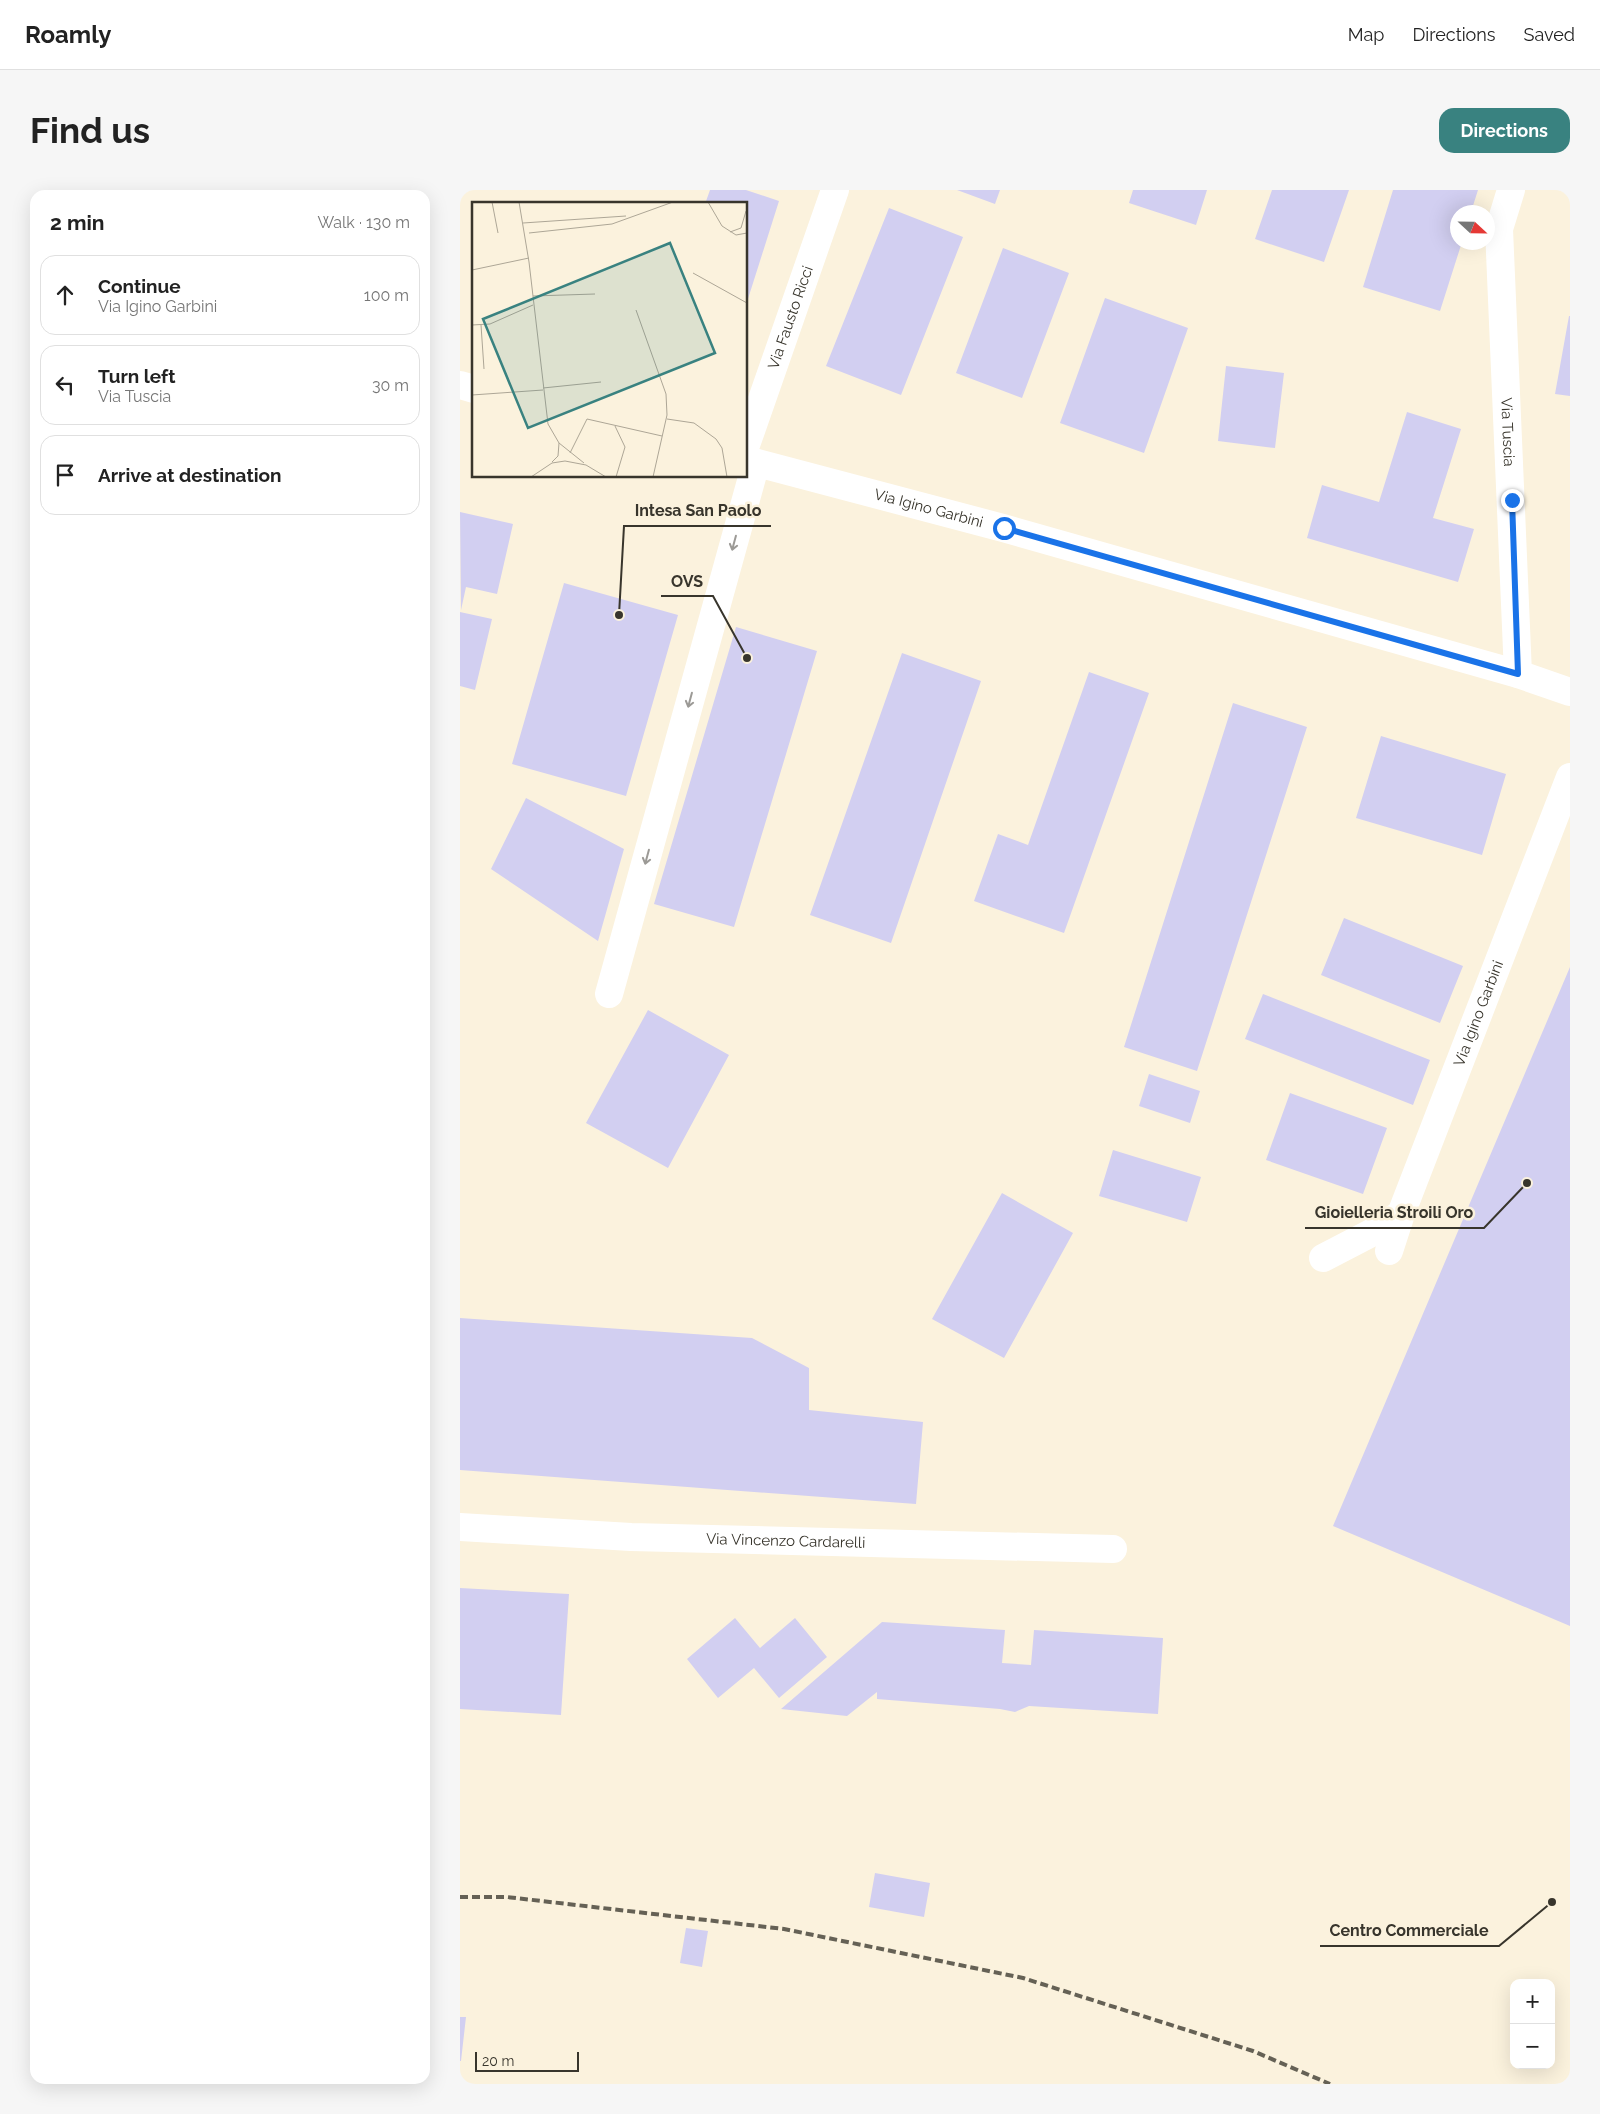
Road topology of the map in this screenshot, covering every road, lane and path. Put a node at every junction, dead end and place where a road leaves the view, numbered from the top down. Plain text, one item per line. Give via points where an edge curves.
1 (835, 190) edge
2 (1511, 190) edge
3 (749, 456) edge
4 (743, 478) edge
5 (1518, 674) junction
6 (1570, 692) edge
7 (1570, 777) edge
8 (609, 994) dead end
9 (1401, 1214) junction
10 (1389, 1251) dead end
11 (1323, 1258) dead end
12 (460, 1527) edge
13 (1113, 1549) dead end

1 - 3 street, Via Fausto Ricci
2 - 5 street, Via Tuscia via 1499,229
3 - 5 street, Via Igino Garbini
4 -> 8 street, Via Fausto Ricci
5 - 6 street, Via Igino Garbini
7 - 9 street, Via Igino Garbini
9 - 10 street, Via Igino Garbini
9 - 11 street
12 - 13 street, Via Vincenzo Cardarelli via 631,1537

